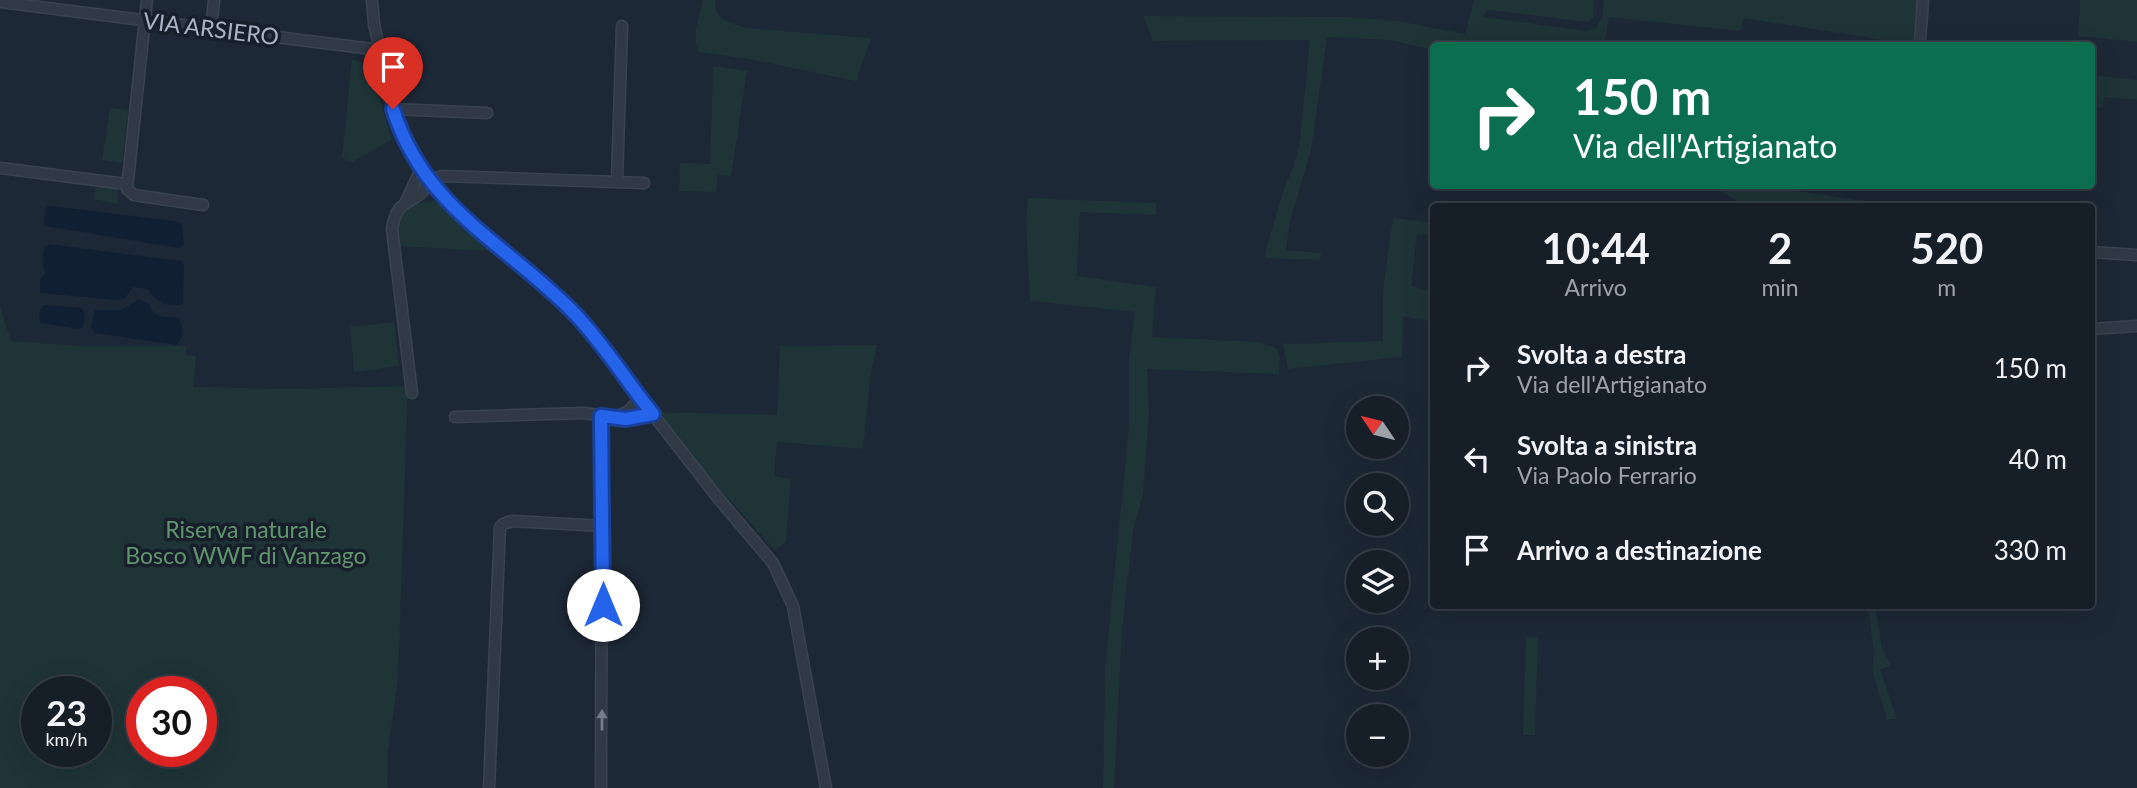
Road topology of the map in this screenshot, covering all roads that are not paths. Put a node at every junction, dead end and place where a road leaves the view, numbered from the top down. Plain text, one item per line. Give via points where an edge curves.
1 (147, 0) edge
2 (214, 0) edge
3 (372, 0) edge
4 (1923, 0) edge
5 (0, 2) edge
6 (145, 21) junction
7 (622, 26) dead end
8 (211, 30) junction
9 (1920, 41) dead end
10 (380, 50) junction
11 (393, 109) junction
12 (487, 113) dead end
13 (1, 168) edge
14 (424, 177) junction
15 (617, 181) junction
16 (644, 183) dead end
17 (127, 184) junction
18 (422, 193) junction
19 (444, 199) junction
20 (406, 201) junction
21 (203, 205) dead end
22 (2095, 252) edge
23 (2137, 255) edge
24 (2137, 326) edge
25 (2095, 329) edge
26 (412, 393) dead end
27 (640, 398) junction
28 (653, 414) junction
29 (601, 416) junction
30 (455, 417) dead end
31 (615, 417) junction
32 (603, 526) junction
33 (489, 788) edge
34 (601, 788) edge
35 (826, 788) edge

1 - 6 street
2 - 8 street
3 - 10 street
4 - 9 street
5 - 6 street, VIA ARSIERO
6 - 8 street, VIA ARSIERO
6 - 17 street
7 - 15 street
8 - 10 street, VIA ARSIERO
10 - 11 street
11 - 12 street
11 - 14 street
13 - 17 street
14 - 15 street
14 - 18 street via 427,186
14 - 19 street
14 - 20 street
15 - 16 street
17 - 21 street via 134,195
18 - 19 street
18 - 20 street
19 - 27 street via 574,313
20 - 26 street via 395,216 392,237
22 - 23 street
24 - 25 street
27 - 28 street
27 - 31 street via 629,411
28 - 31 street
28 - 35 street via 781,576 793,606
29 - 30 street
29 - 31 street
29 - 32 street
32 - 33 street via 512,521 500,527
34 -> 32 street

